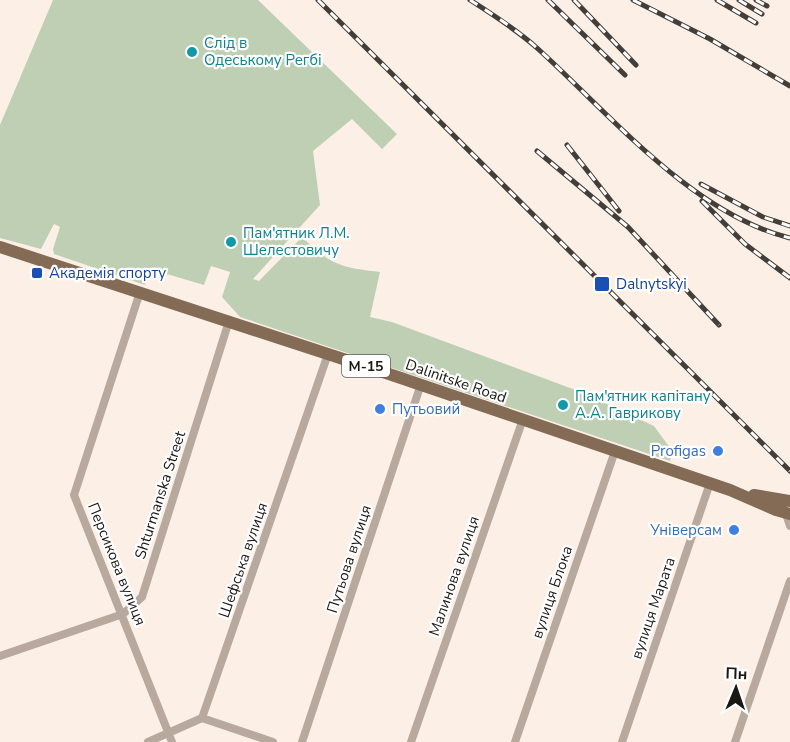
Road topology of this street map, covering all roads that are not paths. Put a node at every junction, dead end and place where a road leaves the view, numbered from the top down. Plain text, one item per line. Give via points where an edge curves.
1 (0, 247) edge
2 (140, 292) junction
3 (229, 321) junction
4 (328, 354) junction
5 (421, 384) junction
6 (523, 419) junction
7 (615, 451) junction
8 (710, 483) junction
9 (730, 490) junction
10 (790, 501) edge
11 (789, 518) edge
12 (790, 581) edge
13 (123, 614) junction
14 (0, 656) edge
15 (202, 718) junction
16 (168, 731) junction
17 (148, 742) edge
18 (172, 742) edge
19 (273, 742) edge
20 (302, 742) edge
21 (411, 742) edge
22 (515, 742) edge
23 (622, 742) edge
24 (735, 742) edge

1 - 2 main road, Dalinitske Road / М-15
2 - 3 main road, Dalinitske Road / М-15
2 - 13 street, Персикова вулиця via 74,495
3 - 4 main road, Dalinitske Road / М-15
3 - 13 street, Shturmanska Street via 142,597
4 - 5 main road, Dalinitske Road / М-15
4 - 15 street, Шефська вулиця
5 - 6 main road, Dalinitske Road / М-15
5 - 20 street, Путьова вулиця
6 - 7 main road, Dalinitske Road / М-15
6 - 21 street, Малинова вулиця
7 - 8 main road, Dalinitske Road / М-15
7 - 22 street, вулиця Блока
8 - 9 main road, Dalinitske Road / М-15
8 - 23 street, вулиця Марата
9 - 10 main road, М-15
9 - 11 main road, М-15
12 - 24 street
13 - 14 street, Shturmanska Street
13 - 16 street, Персикова вулиця
15 - 16 street
15 - 19 street
16 - 17 street
16 - 18 street, Персикова вулиця

